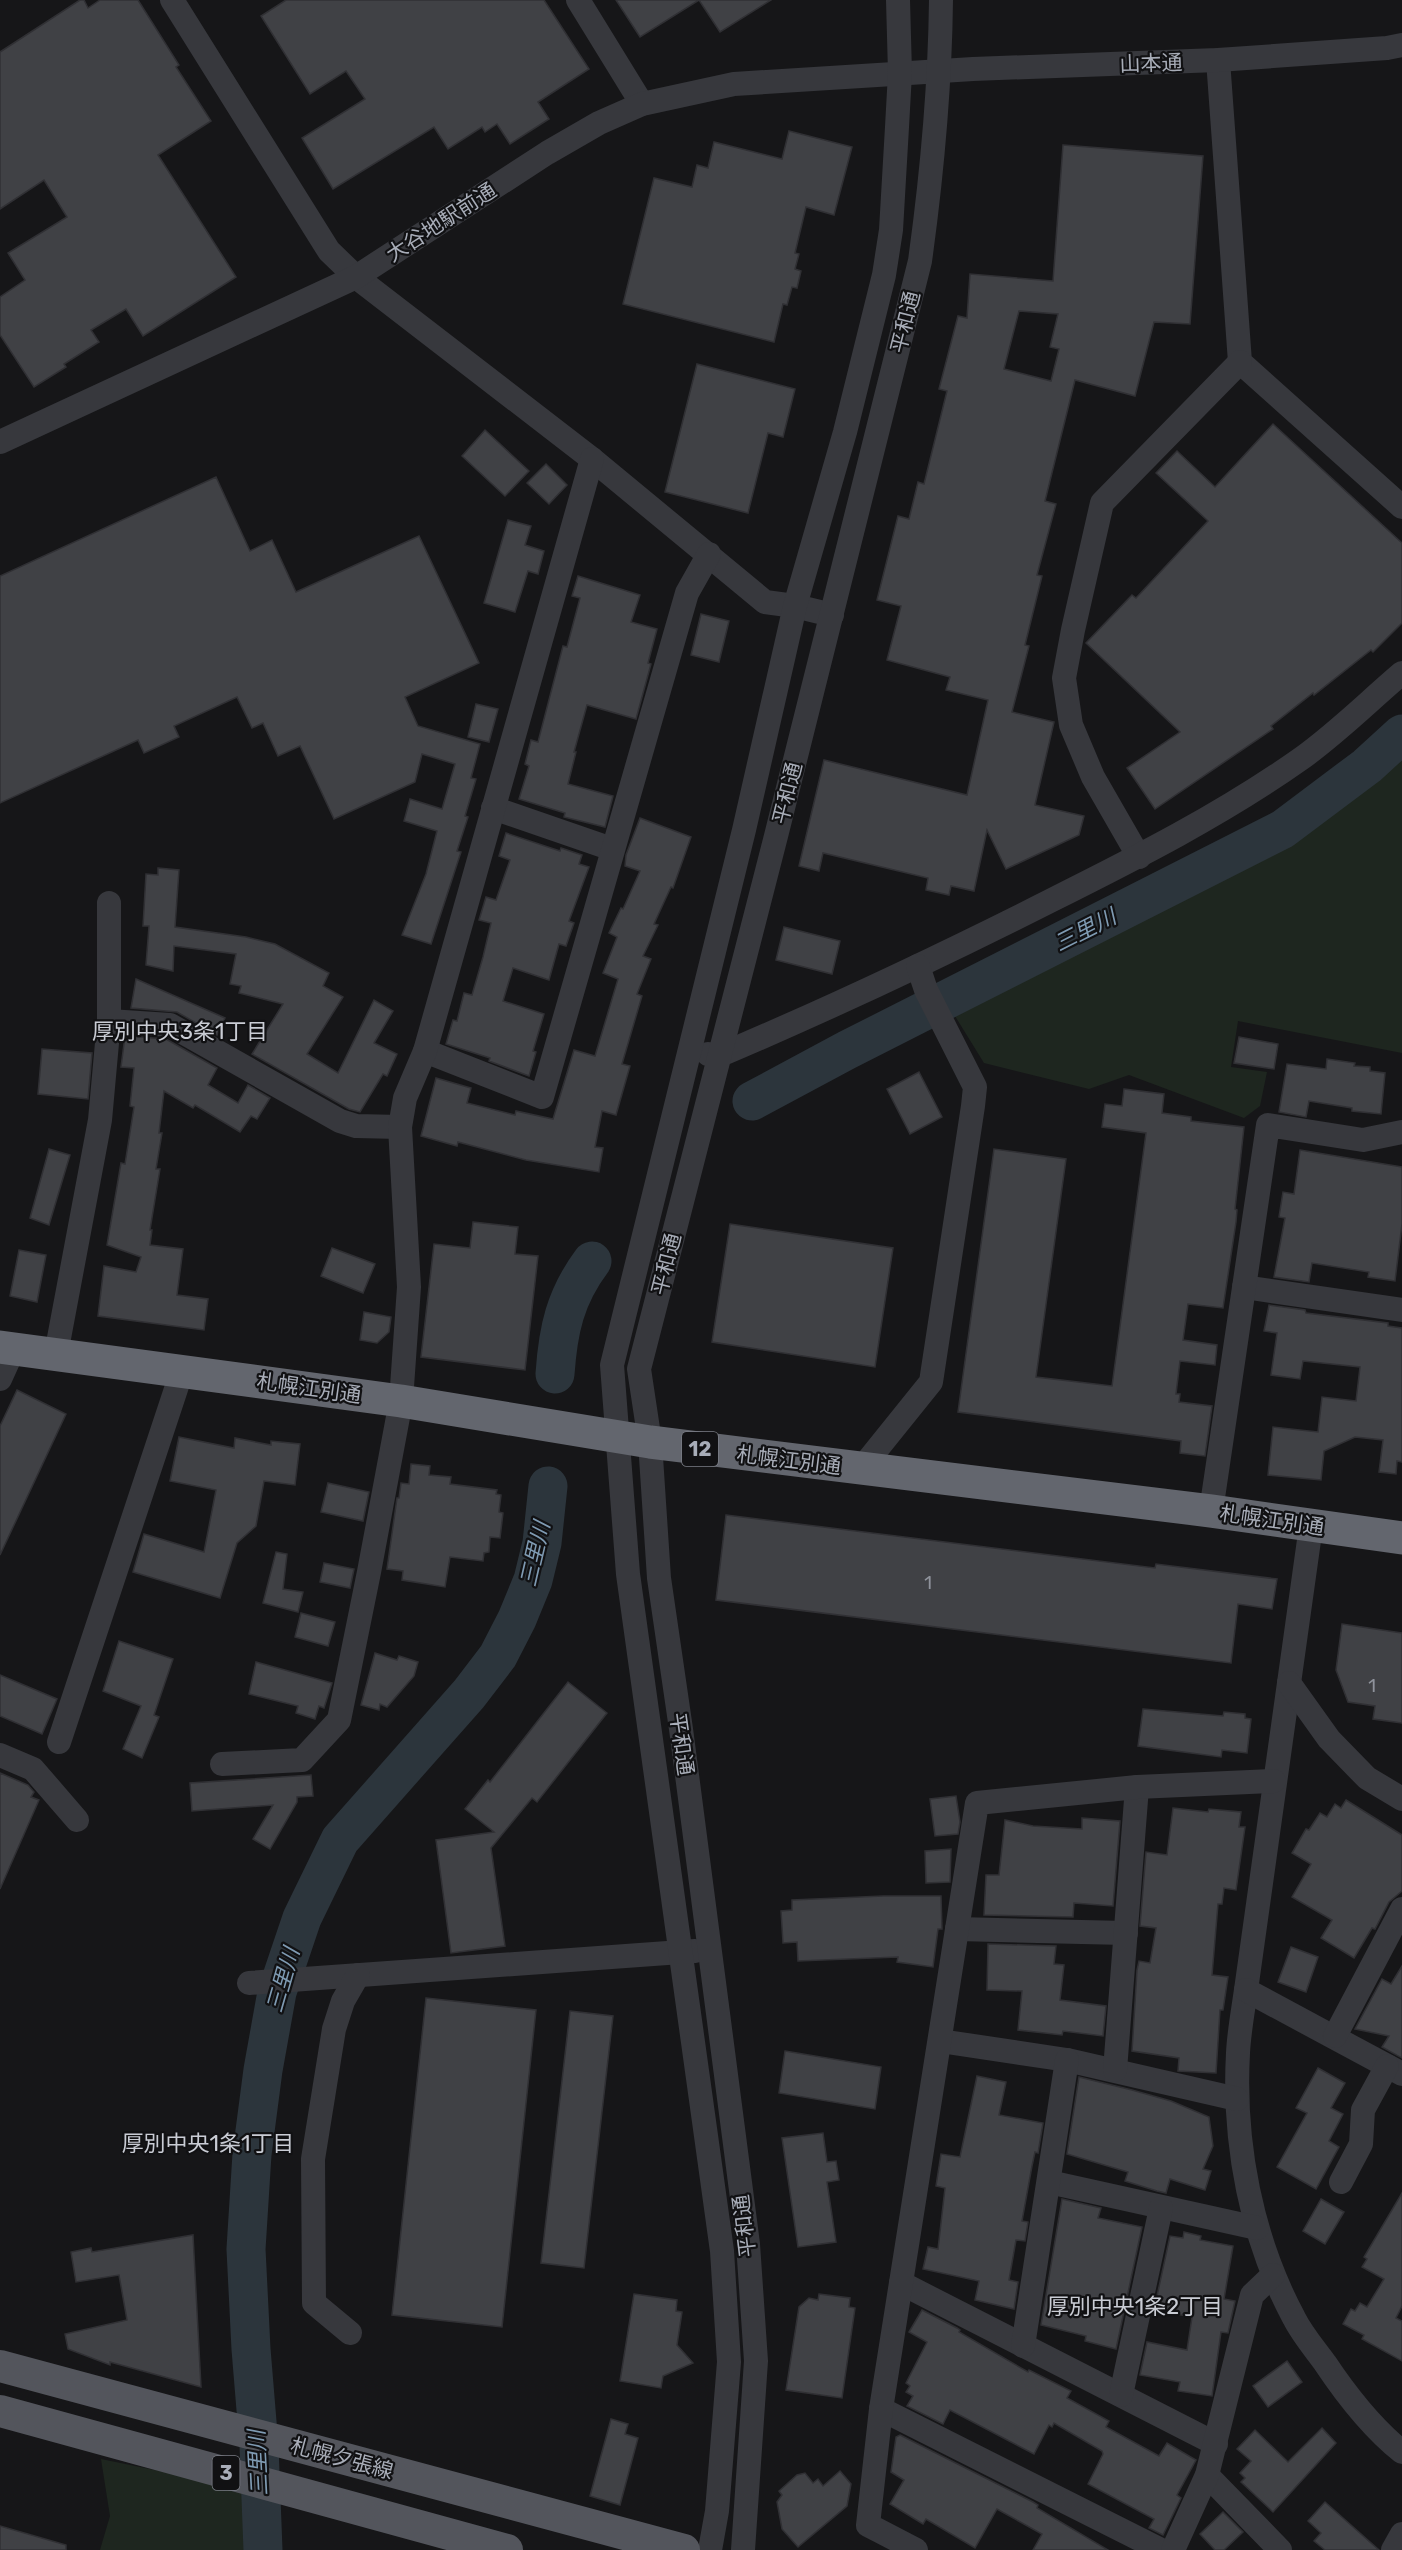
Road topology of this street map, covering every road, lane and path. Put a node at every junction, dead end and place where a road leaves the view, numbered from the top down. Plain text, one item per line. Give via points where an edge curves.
1 (172, 0) edge
2 (578, 0) edge
3 (898, 0) edge
4 (941, 0) edge
5 (1402, 45) edge
6 (1218, 60) junction
7 (940, 72) junction
8 (900, 73) junction
9 (642, 104) junction
10 (356, 276) junction
11 (1240, 362) junction
12 (0, 442) edge
13 (592, 459) junction
14 (1402, 507) edge
15 (710, 554) junction
16 (795, 606) junction
17 (832, 615) junction
18 (1402, 673) edge
19 (493, 808) junction
20 (612, 849) junction
21 (1139, 857) junction
22 (110, 903) dead end
23 (918, 966) junction
24 (109, 1021) junction
25 (688, 1050) junction
26 (425, 1051) junction
27 (718, 1056) junction
28 (400, 1127) junction
29 (1402, 1132) edge
30 (1244, 1287) junction
31 (1402, 1310) edge
32 (7, 1348) edge
33 (56, 1354) junction
34 (182, 1371) junction
35 (0, 1379) edge
36 (400, 1401) junction
37 (634, 1440) junction
38 (861, 1469) junction
39 (1211, 1511) junction
40 (1311, 1526) junction
41 (1402, 1538) edge
42 (1289, 1683) junction
43 (59, 1742) dead end
44 (0, 1755) edge
45 (222, 1764) dead end
46 (1274, 1781) junction
47 (1137, 1787) junction
48 (1402, 1800) edge
49 (78, 1820) dead end
50 (1402, 1909) edge
51 (957, 1929) junction
52 (1126, 1933) junction
53 (709, 1950) junction
54 (679, 1952) junction
55 (358, 1975) junction
56 (255, 1983) dead end
57 (1246, 1990) junction
58 (1335, 2036) junction
59 (940, 2041) junction
60 (1067, 2060) junction
61 (1115, 2070) junction
62 (1394, 2070) edge
63 (1237, 2099) junction
64 (1049, 2182) junction
65 (1341, 2182) dead end
66 (1161, 2208) junction
67 (1257, 2228) junction
68 (1273, 2275) junction
69 (901, 2283) junction
70 (350, 2333) dead end
71 (1023, 2346) junction
72 (0, 2366) edge
73 (1120, 2395) junction
74 (881, 2409) junction
75 (0, 2411) edge
76 (1216, 2444) junction
77 (1402, 2452) edge
78 (1207, 2475) junction
79 (1402, 2534) edge
80 (507, 2550) edge
81 (684, 2550) edge
82 (710, 2550) edge
83 (743, 2550) edge
84 (916, 2550) edge
85 (1161, 2550) edge
86 (1173, 2550) edge
87 (1280, 2550) edge
88 (1393, 2550) edge

1 - 10 street via 328,251
2 - 9 street
3 - 8 street, 平和通
4 - 7 street, 平和通
5 - 6 street, 山本通
6 - 7 street, 山本通
6 - 11 street
7 - 8 street, 山本通
7 - 17 street, 平和通 via 920,261
8 - 9 street, 大谷地駅前通 via 734,84
8 - 16 street, 平和通 via 891,230 884,275 845,432
9 - 10 street, 大谷地駅前通 via 547,153
10 - 12 street, 大谷地駅前通
10 - 13 street
11 - 14 street
11 - 21 street via 1102,503 1071,640 1064,678 1071,725 1093,777
13 - 15 street
13 - 19 street
15 - 16 street via 765,602
15 - 20 street via 687,593
16 - 17 street
16 - 25 street, 平和通
17 - 27 street, 平和通
18 - 21 street via 1303,758
19 - 20 street
19 - 26 street
20 - 26 street via 542,1098
21 - 23 street
22 - 24 street
23 - 27 street
23 - 38 street via 975,1087 931,1382
24 - 28 street via 170,1025 340,1121 356,1126
24 - 33 street via 100,1120
25 - 27 street
25 - 37 street, 平和通 via 612,1365
26 - 28 street via 405,1098
27 - 37 street, 平和通 via 639,1368
28 - 36 street via 409,1287
29 - 30 street via 1363,1140 1268,1125
30 - 31 street
30 - 39 street
32 - 33 highway, 札幌江別通 / 12
32 - 35 street
33 - 34 highway, 札幌江別通 / 12
34 - 36 highway, 札幌江別通 / 12
34 - 43 street
36 - 37 highway, 札幌江別通 / 12
36 - 45 street via 339,1720 302,1760
37 - 38 highway, 札幌江別通 / 12
37 - 53 street, 平和通 via 659,1578
37 - 54 street, 平和通 via 628,1574
38 - 39 highway, 札幌江別通 / 12
39 - 40 highway, 札幌江別通 / 12
40 - 41 highway, 札幌江別通 / 12
40 - 42 street
42 - 46 street
42 - 48 street via 1329,1740 1367,1778
44 - 49 street via 33,1769
46 - 47 street
46 - 57 street
47 - 51 street via 977,1803
47 - 52 street
50 - 58 street
51 - 52 street
51 - 59 street
52 - 61 street
53 - 54 street
53 - 83 street, 平和通 via 748,2244 756,2361
54 - 55 street
54 - 82 street, 平和通 via 722,2251 729,2362 717,2511
55 - 56 street
55 - 70 street via 343,2001 334,2029 313,2159 314,2303
57 - 58 street
57 - 63 street
58 - 62 street
59 - 60 street
59 - 69 street
60 - 61 street
60 - 64 street
61 - 63 street
62 - 65 street via 1363,2110 1361,2144
63 - 67 street
64 - 66 street
64 - 71 street
66 - 67 street
66 - 73 street
67 - 68 street
68 - 76 street via 1252,2295
68 - 77 street via 1295,2320 1350,2400
69 - 71 street
69 - 74 street
71 - 73 street
72 - 81 main road, 札幌夕張線 / 3
73 - 76 street
74 - 84 street via 868,2525
74 - 85 street
75 - 80 main road, 3
76 - 78 street
78 - 86 street
78 - 87 street
79 - 88 street

